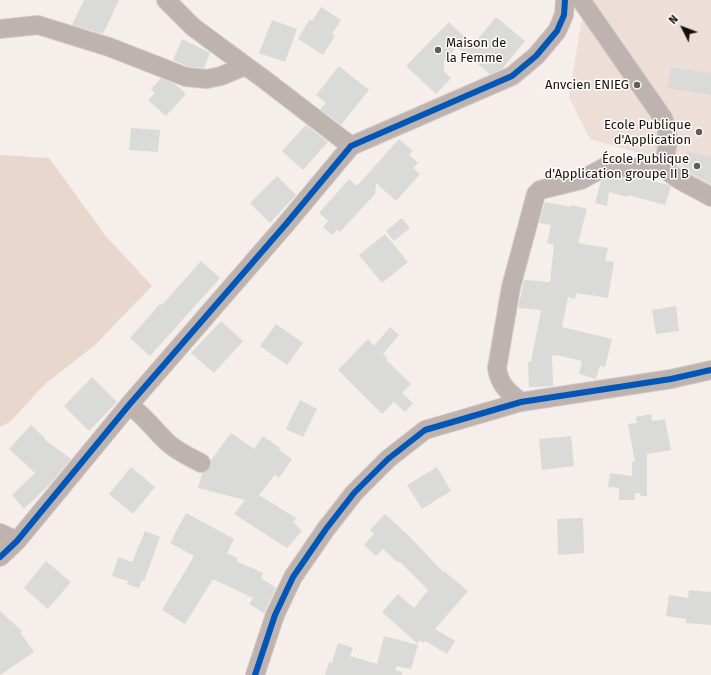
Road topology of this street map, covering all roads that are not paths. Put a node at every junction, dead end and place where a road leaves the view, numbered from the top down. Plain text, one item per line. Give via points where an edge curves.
1 (166, 0) edge
2 (565, 0) edge
3 (581, 0) edge
4 (0, 29) edge
5 (245, 66) junction
6 (351, 146) junction
7 (666, 168) junction
8 (711, 197) edge
9 (711, 370) edge
10 (521, 402) junction
11 (129, 405) junction
12 (202, 463) dead end
13 (0, 533) edge
14 (17, 541) junction
15 (0, 557) edge
16 (256, 675) edge

1 - 5 street via 193,27
2 - 6 street via 564,15 557,31 536,56 512,76
3 - 7 street via 663,118 668,141 665,152
4 - 5 street via 38,25 109,47 186,77 207,79
5 - 6 street
6 - 11 street
7 - 8 street via 670,174
7 - 10 street via 605,167 581,180 540,190 536,194 511,287 497,368 498,378 505,390
9 - 10 street via 648,383
10 - 16 street via 425,430 388,459 354,493 293,577 275,615
11 - 12 street via 142,414 167,442
11 - 14 street
13 - 14 street
14 - 15 street

